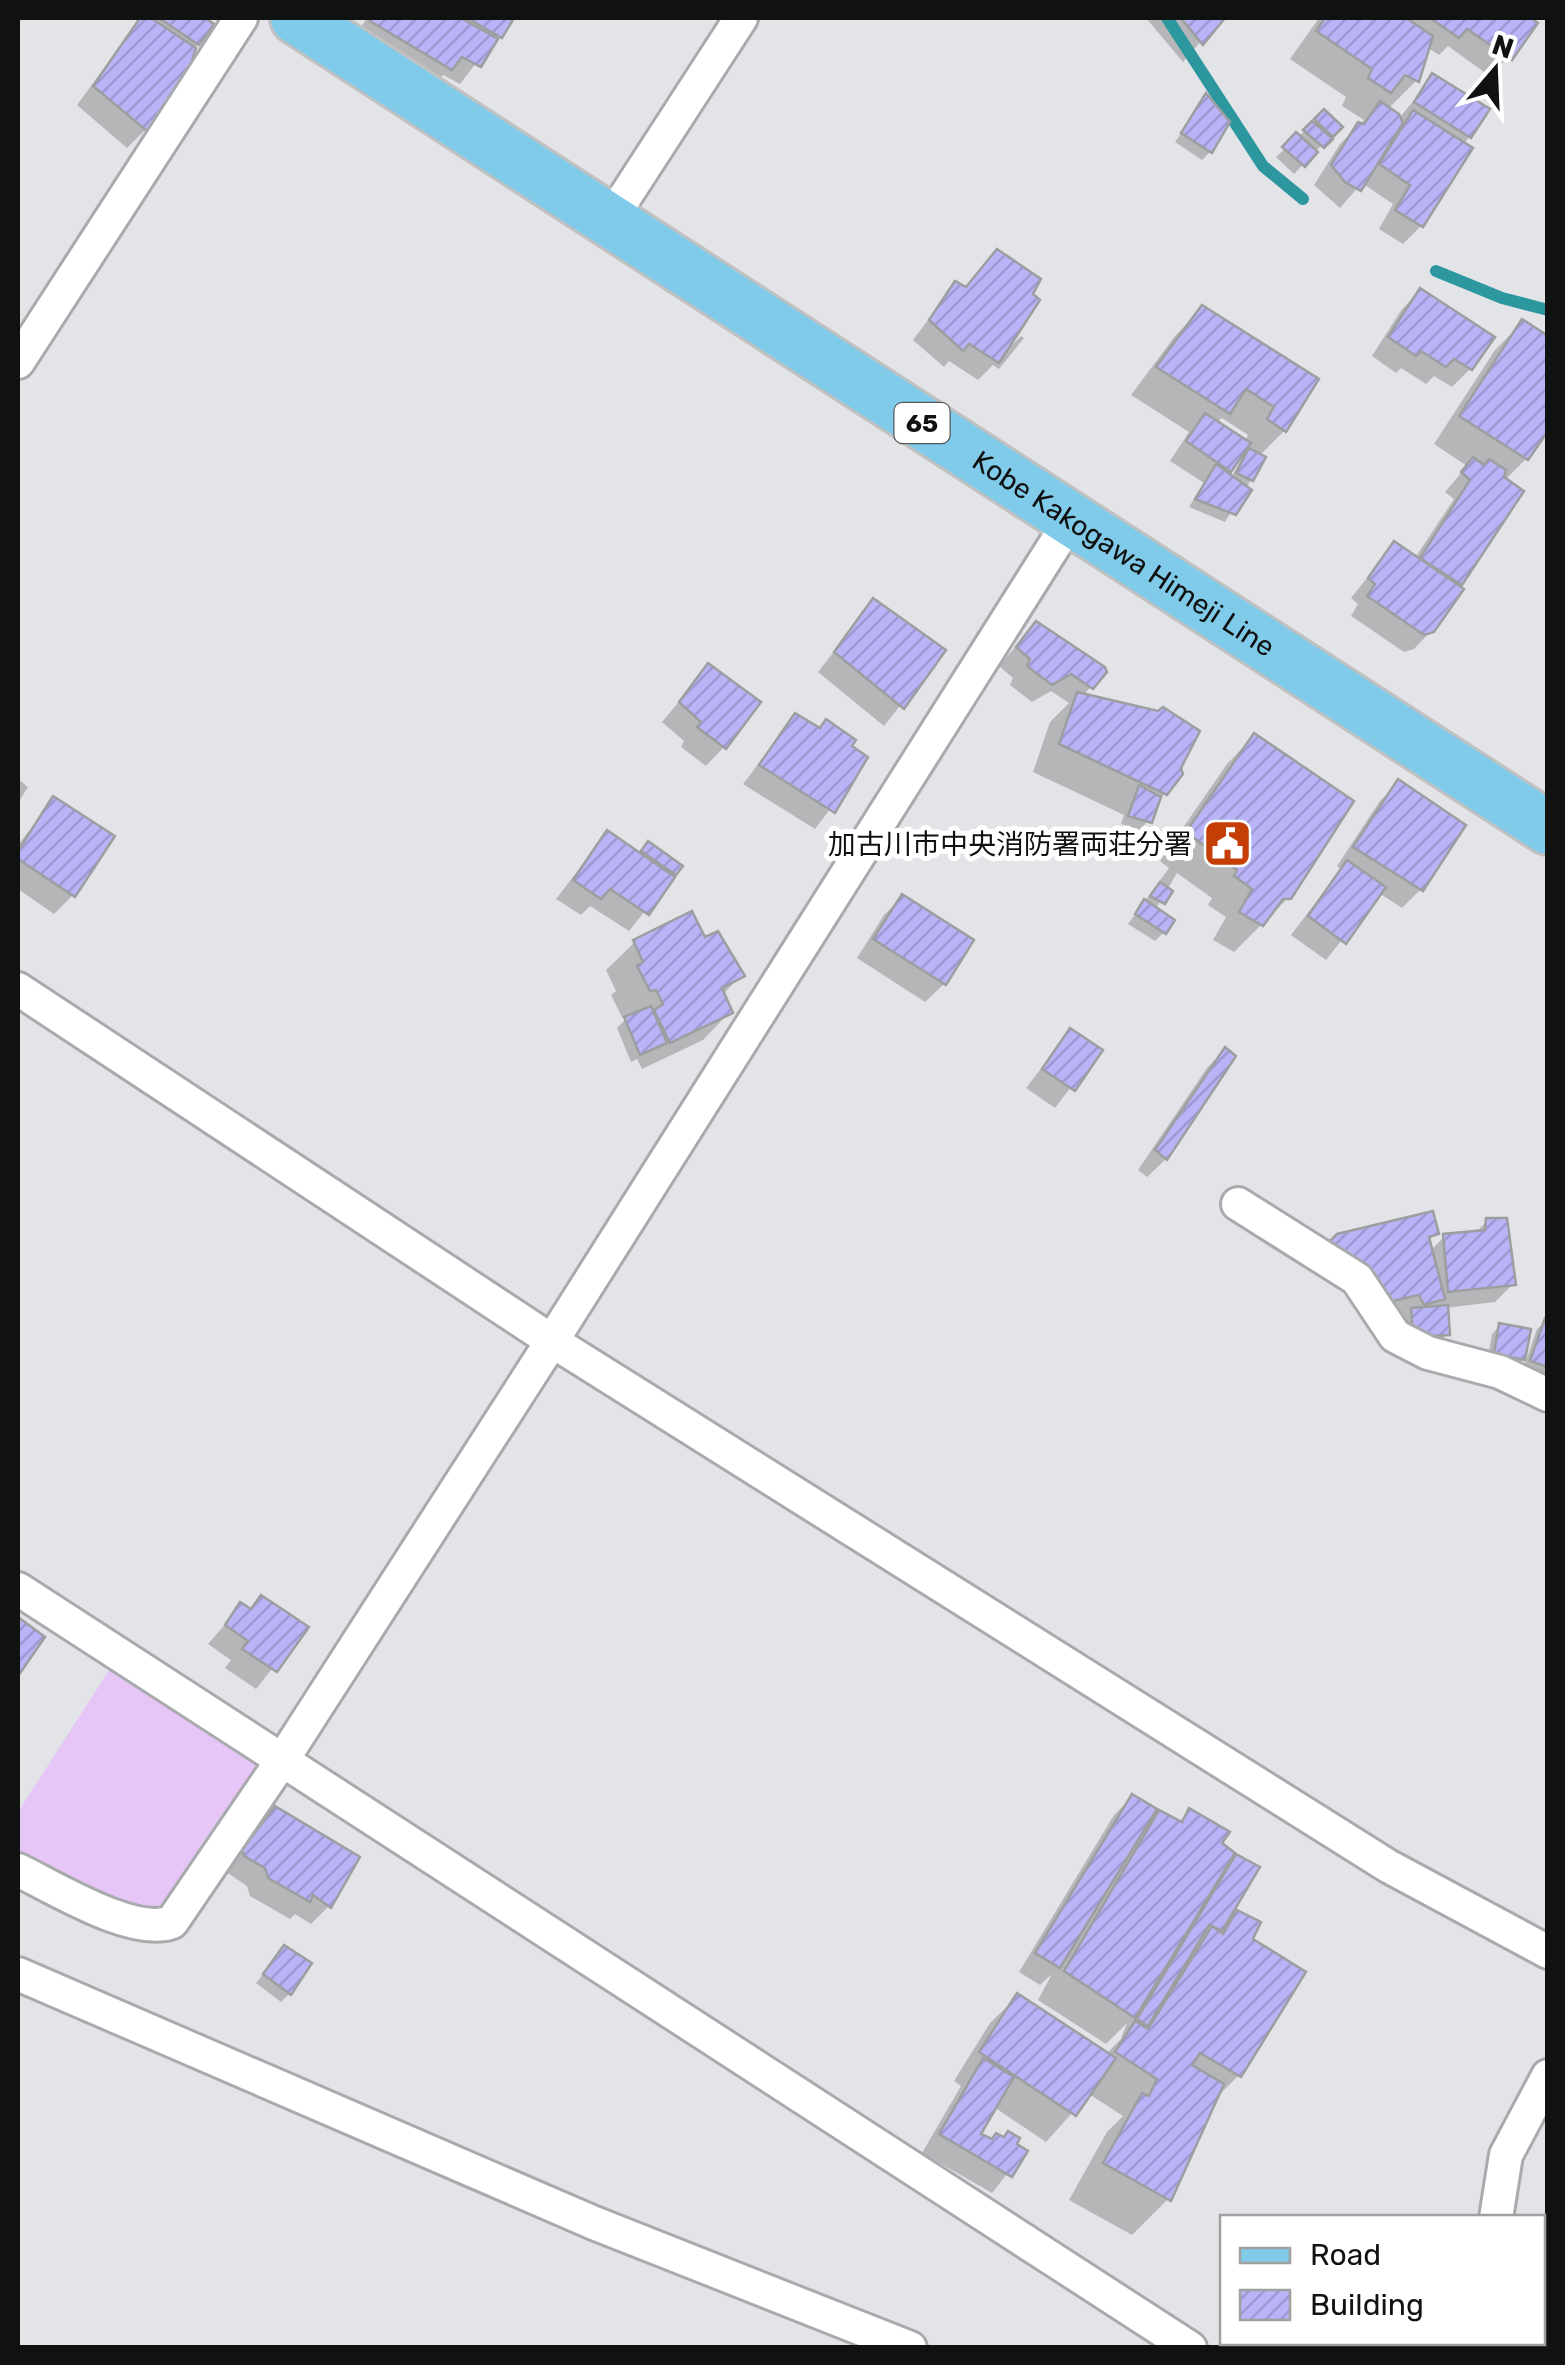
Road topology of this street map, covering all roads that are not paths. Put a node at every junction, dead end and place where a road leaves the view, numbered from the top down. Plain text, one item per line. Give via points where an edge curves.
1 (241, 18) edge
2 (297, 18) edge
3 (740, 18) edge
4 (610, 220) junction
5 (18, 362) edge
6 (1071, 519) junction
7 (1548, 828) edge
8 (18, 989) edge
9 (1238, 1204) dead end
10 (552, 1341) junction
11 (1548, 1395) edge
12 (18, 1589) edge
13 (283, 1759) junction
14 (18, 1870) edge
15 (1548, 1952) edge
16 (18, 1974) edge
17 (1548, 2076) edge
18 (1496, 2215) edge
19 (910, 2348) edge
20 (1190, 2348) edge

1 - 5 street
2 - 4 main road, Kobe Kakogawa Himeji Line / 65
3 - 4 street
4 - 6 main road, Kobe Kakogawa Himeji Line / 65
6 - 7 main road, Kobe Kakogawa Himeji Line / 65
6 - 10 street
8 - 10 street
9 - 11 street via 1356,1280 1395,1336
10 - 13 street
10 - 15 street via 1388,1866
12 - 13 street
13 - 14 street via 172,1922 157,1928 134,1924
13 - 20 street
16 - 19 street via 576,2215
17 - 18 street via 1506,2155

